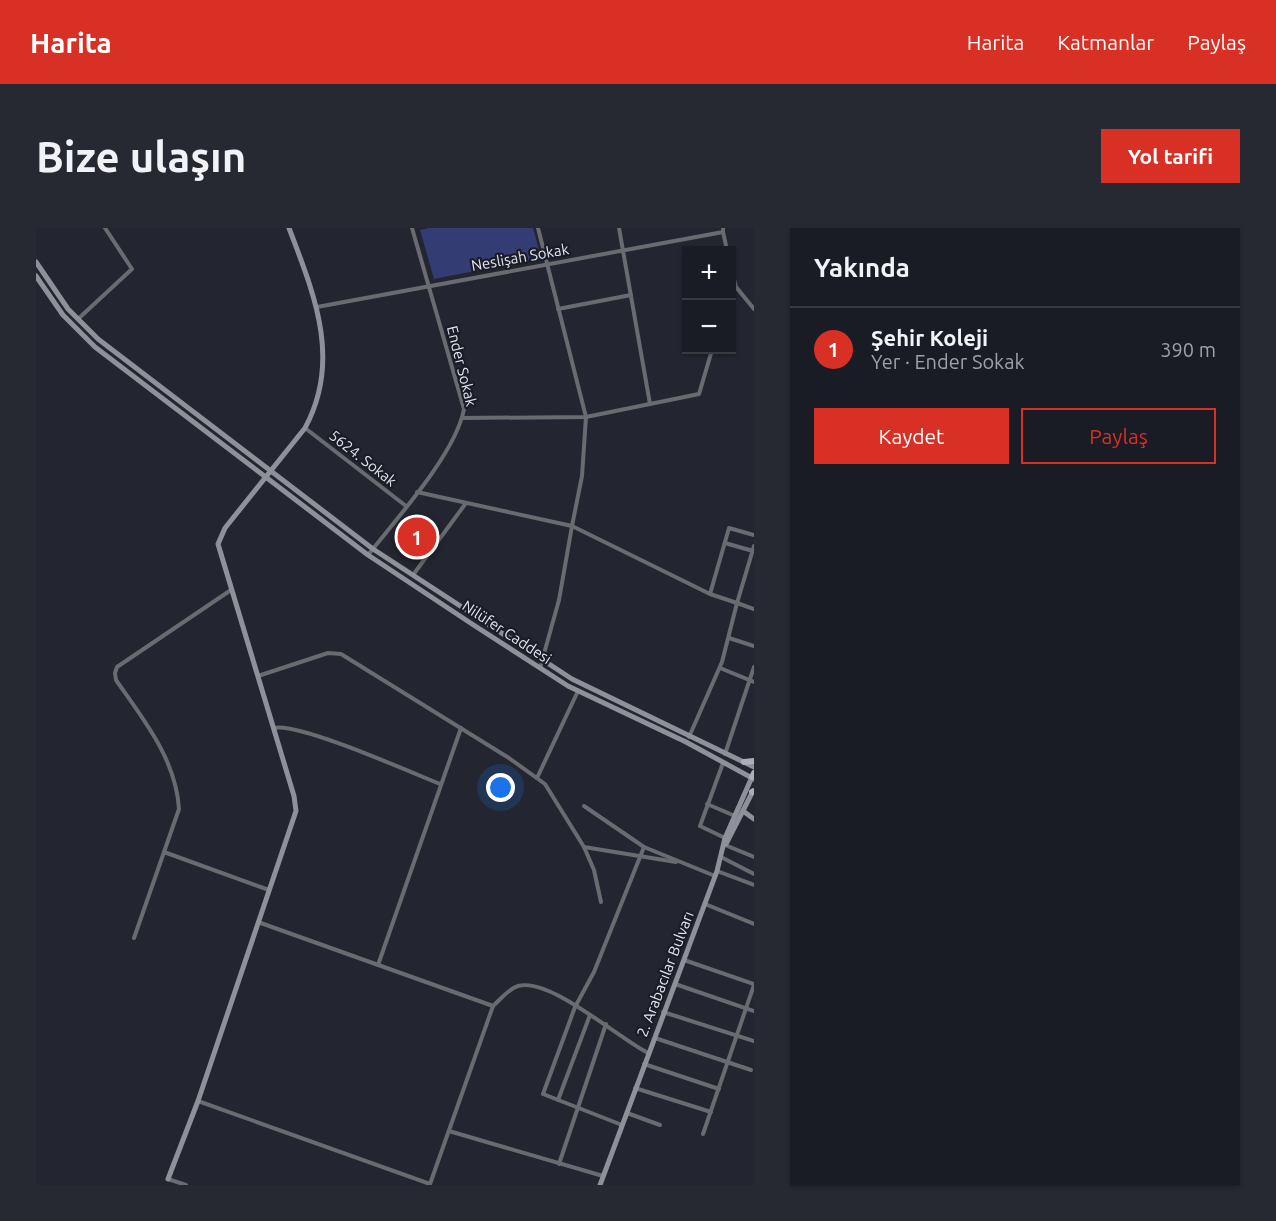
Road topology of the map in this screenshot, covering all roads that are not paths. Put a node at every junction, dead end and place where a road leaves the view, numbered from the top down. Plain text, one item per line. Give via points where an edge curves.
1 (105, 228) edge
2 (289, 228) edge
3 (412, 228) edge
4 (538, 228) edge
5 (619, 228) edge
6 (723, 230) edge
7 (726, 246) edge
8 (623, 250) junction
9 (36, 262) edge
10 (546, 264) junction
11 (36, 276) edge
12 (429, 286) junction
13 (736, 288) edge
14 (631, 295) junction
15 (317, 307) junction
16 (558, 309) junction
17 (754, 309) edge
18 (78, 320) junction
19 (711, 354) edge
20 (650, 404) junction
21 (586, 417) junction
22 (462, 418) junction
23 (305, 428) junction
24 (268, 474) junction
25 (417, 492) junction
26 (466, 503) junction
27 (406, 506) junction
28 (573, 526) junction
29 (754, 535) edge
30 (725, 543) junction
31 (373, 549) junction
32 (753, 549) edge
33 (368, 555) junction
34 (413, 575) junction
35 (231, 591) junction
36 (710, 594) junction
37 (737, 603) junction
38 (754, 609) edge
39 (729, 638) junction
40 (754, 646) edge
41 (542, 658) junction
42 (754, 667) edge
43 (540, 668) junction
44 (720, 668) junction
45 (257, 676) junction
46 (752, 682) edge
47 (578, 691) junction
48 (274, 728) junction
49 (461, 728) junction
50 (690, 735) junction
51 (686, 742) junction
52 (725, 754) junction
53 (754, 760) edge
54 (744, 762) junction
55 (723, 763) junction
56 (754, 767) edge
57 (740, 771) junction
58 (753, 776) edge
59 (537, 778) junction
60 (440, 784) junction
61 (752, 790) edge
62 (707, 804) junction
63 (584, 806) dead end
64 (743, 811) junction
65 (735, 816) junction
66 (754, 819) edge
67 (725, 842) junction
68 (584, 847) junction
69 (644, 847) junction
70 (164, 852) junction
71 (639, 857) junction
72 (721, 857) junction
73 (754, 857) edge
74 (683, 863) junction
75 (716, 873) junction
76 (754, 874) edge
77 (754, 885) edge
78 (269, 890) junction
79 (601, 902) dead end
80 (705, 904) junction
81 (258, 922) junction
82 (754, 924) edge
83 (134, 938) dead end
84 (683, 960) junction
85 (378, 965) junction
86 (673, 984) junction
87 (754, 985) edge
88 (493, 1006) junction
89 (575, 1007) junction
90 (746, 1008) junction
91 (754, 1011) edge
92 (663, 1012) junction
93 (590, 1015) junction
94 (606, 1024) junction
95 (737, 1036) junction
96 (653, 1038) junction
97 (754, 1041) edge
98 (648, 1053) junction
99 (729, 1061) junction
100 (644, 1064) junction
101 (751, 1070) dead end
102 (636, 1088) junction
103 (719, 1089) junction
104 (558, 1100) junction
105 (198, 1101) junction
106 (578, 1106) junction
107 (711, 1112) junction
108 (627, 1113) junction
109 (622, 1125) junction
110 (660, 1125) dead end
111 (449, 1131) junction
112 (703, 1134) dead end
113 (559, 1164) junction
114 (603, 1176) junction
115 (168, 1179) joint
116 (186, 1185) edge
117 (600, 1185) edge

1 - 18 street via 132,270
2 - 15 street
3 - 12 street, Ender Sokak
4 - 10 street
5 - 8 street
6 - 7 street
6 - 8 street, Neslişah Sokak
8 - 10 street, Neslişah Sokak
8 - 14 street
9 - 18 street
10 - 12 street, Neslişah Sokak
10 - 16 street
11 - 24 street, Nilüfer Caddesi via 63,315 95,347
12 - 15 street, Neslişah Sokak
12 - 22 street, Ender Sokak via 460,390
13 - 17 street
14 - 16 street
14 - 20 street
15 - 23 street via 324,341 313,414
16 - 21 street
18 - 24 street
19 - 20 street via 699,394
20 - 21 street
21 - 22 street
21 - 28 street via 582,476
22 - 25 street, Ender Sokak via 449,446
23 - 24 street
23 - 27 street, 5624. Sokak
24 - 31 street
24 - 33 street, Nilüfer Caddesi
24 - 35 street via 221,536 219,552
25 - 26 street
25 - 27 street, Ender Sokak
26 - 28 street
26 - 34 street
27 - 31 street, Ender Sokak
28 - 36 street
28 - 41 street via 559,600
29 - 30 street via 729,528
30 - 32 street
30 - 36 street
31 - 33 street, Ender Sokak
31 - 34 street
32 - 37 street
33 - 43 street, Nilüfer Caddesi
34 - 41 street
35 - 45 street
35 - 70 street via 117,667 115,673 163,750 178,800 179,809
36 - 37 street
37 - 38 street
37 - 39 street
39 - 40 street
39 - 44 street
41 - 43 street
41 - 50 street via 587,687
42 - 46 street
43 - 47 street, Nilüfer Caddesi
44 - 46 street
44 - 50 street
45 - 48 street
45 - 49 street via 328,653 341,654
46 - 52 street
47 - 51 street, Nilüfer Caddesi
47 - 59 street
48 - 60 street via 284,726 311,734
48 - 78 street via 296,811
49 - 59 street
49 - 60 street
50 - 51 street
50 - 52 street
51 - 55 street, Nilüfer Caddesi
52 - 54 street
53 - 54 main road
54 - 56 street
55 - 57 street, Nilüfer Caddesi
55 - 62 street
57 - 58 street, Nilüfer Caddesi
57 - 61 street
58 - 61 street, 2. Arabacılar Bulvarı
59 - 68 street via 545,784
60 - 85 street
61 - 64 street
61 - 65 street, 2. Arabacılar Bulvarı
62 - 65 street
62 - 67 street via 700,826
63 - 69 street
64 - 66 street
64 - 67 street
65 - 67 street, 2. Arabacılar Bulvarı
67 - 72 street, 2. Arabacılar Bulvarı
67 - 73 street
68 - 71 street
68 - 79 street
69 - 71 street
69 - 74 street
70 - 78 street
70 - 83 street
71 - 74 street
71 - 89 street via 594,972
72 - 75 street, 2. Arabacılar Bulvarı
72 - 76 street
74 - 75 street
75 - 77 street
75 - 80 street, 2. Arabacılar Bulvarı
78 - 81 street
80 - 82 street
80 - 84 street, 2. Arabacılar Bulvarı
81 - 85 street
81 - 105 street
84 - 86 street, 2. Arabacılar Bulvarı
84 - 87 street
85 - 88 street
86 - 90 street
86 - 92 street, 2. Arabacılar Bulvarı
87 - 90 street
88 - 89 street via 521,985 540,986
88 - 111 street
89 - 93 street
89 - 104 street via 543,1094
90 - 91 street
90 - 95 street
92 - 95 street
92 - 96 street, 2. Arabacılar Bulvarı
93 - 94 street
93 - 104 street
94 - 98 street
94 - 106 street
95 - 97 street
95 - 99 street
96 - 98 street, 2. Arabacılar Bulvarı
96 - 99 street
98 - 100 street, 2. Arabacılar Bulvarı
99 - 101 street
99 - 103 street
100 - 102 street, 2. Arabacılar Bulvarı
100 - 103 street
102 - 107 street
102 - 108 street, 2. Arabacılar Bulvarı
103 - 107 street
104 - 106 street
105 - 111 street via 430,1184
105 - 115 street
106 - 109 street
106 - 113 street
107 - 112 street
108 - 109 street, 2. Arabacılar Bulvarı
108 - 110 street
109 - 114 street, 2. Arabacılar Bulvarı
111 - 113 street
113 - 114 street
114 - 117 street, 2. Arabacılar Bulvarı
115 - 116 street

